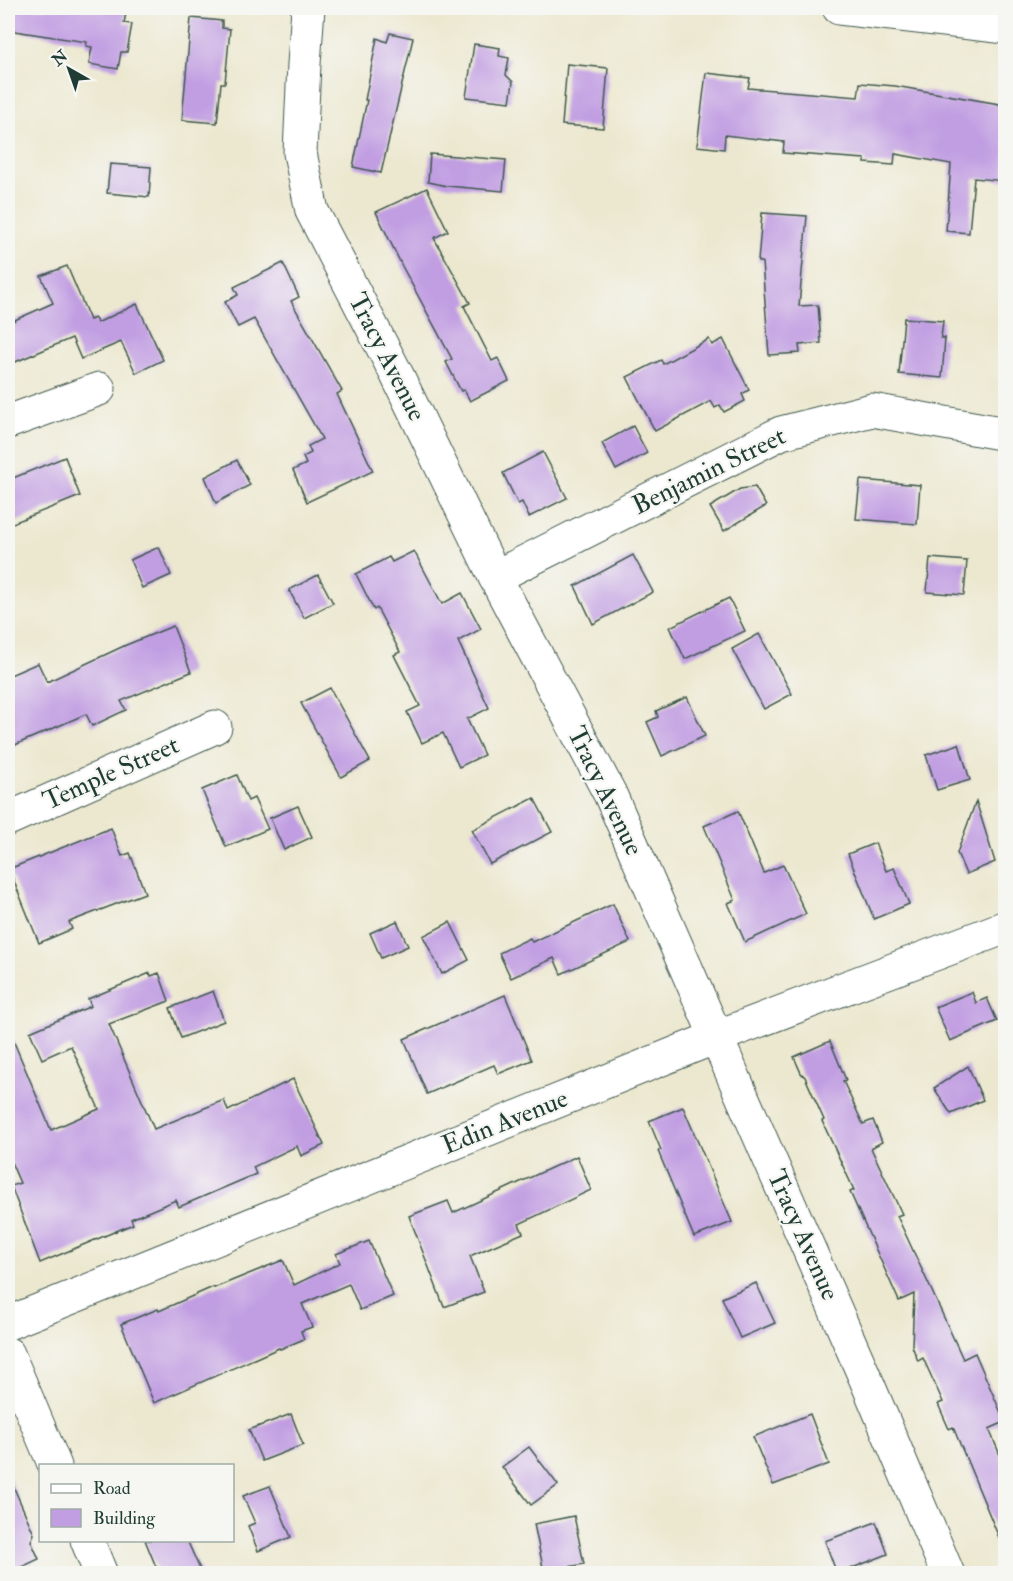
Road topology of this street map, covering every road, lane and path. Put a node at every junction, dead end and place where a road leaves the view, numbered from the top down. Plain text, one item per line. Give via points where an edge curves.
1 (308, 8) edge
2 (839, 8) edge
3 (957, 15) edge
4 (1005, 27) edge
5 (99, 388) dead end
6 (8, 422) edge
7 (1005, 434) edge
8 (495, 577) junction
9 (215, 727) dead end
10 (8, 819) edge
11 (1005, 927) edge
12 (716, 1037) junction
13 (8, 1323) edge
14 (8, 1354) edge
15 (54, 1464) edge
16 (88, 1542) edge
17 (101, 1574) edge
18 (948, 1574) edge

1 - 8 street, Tracy Avenue via 300,153 312,212 398,375
2 - 3 street
3 - 4 street
5 - 6 street
7 - 8 street, Benjamin Street via 872,410 781,433
8 - 12 street, Tracy Avenue via 610,794
9 - 10 street, Temple Street
11 - 12 street, Edin Avenue
12 - 13 street, Edin Avenue
12 - 18 street, Tracy Avenue
14 - 15 street
16 - 17 street

